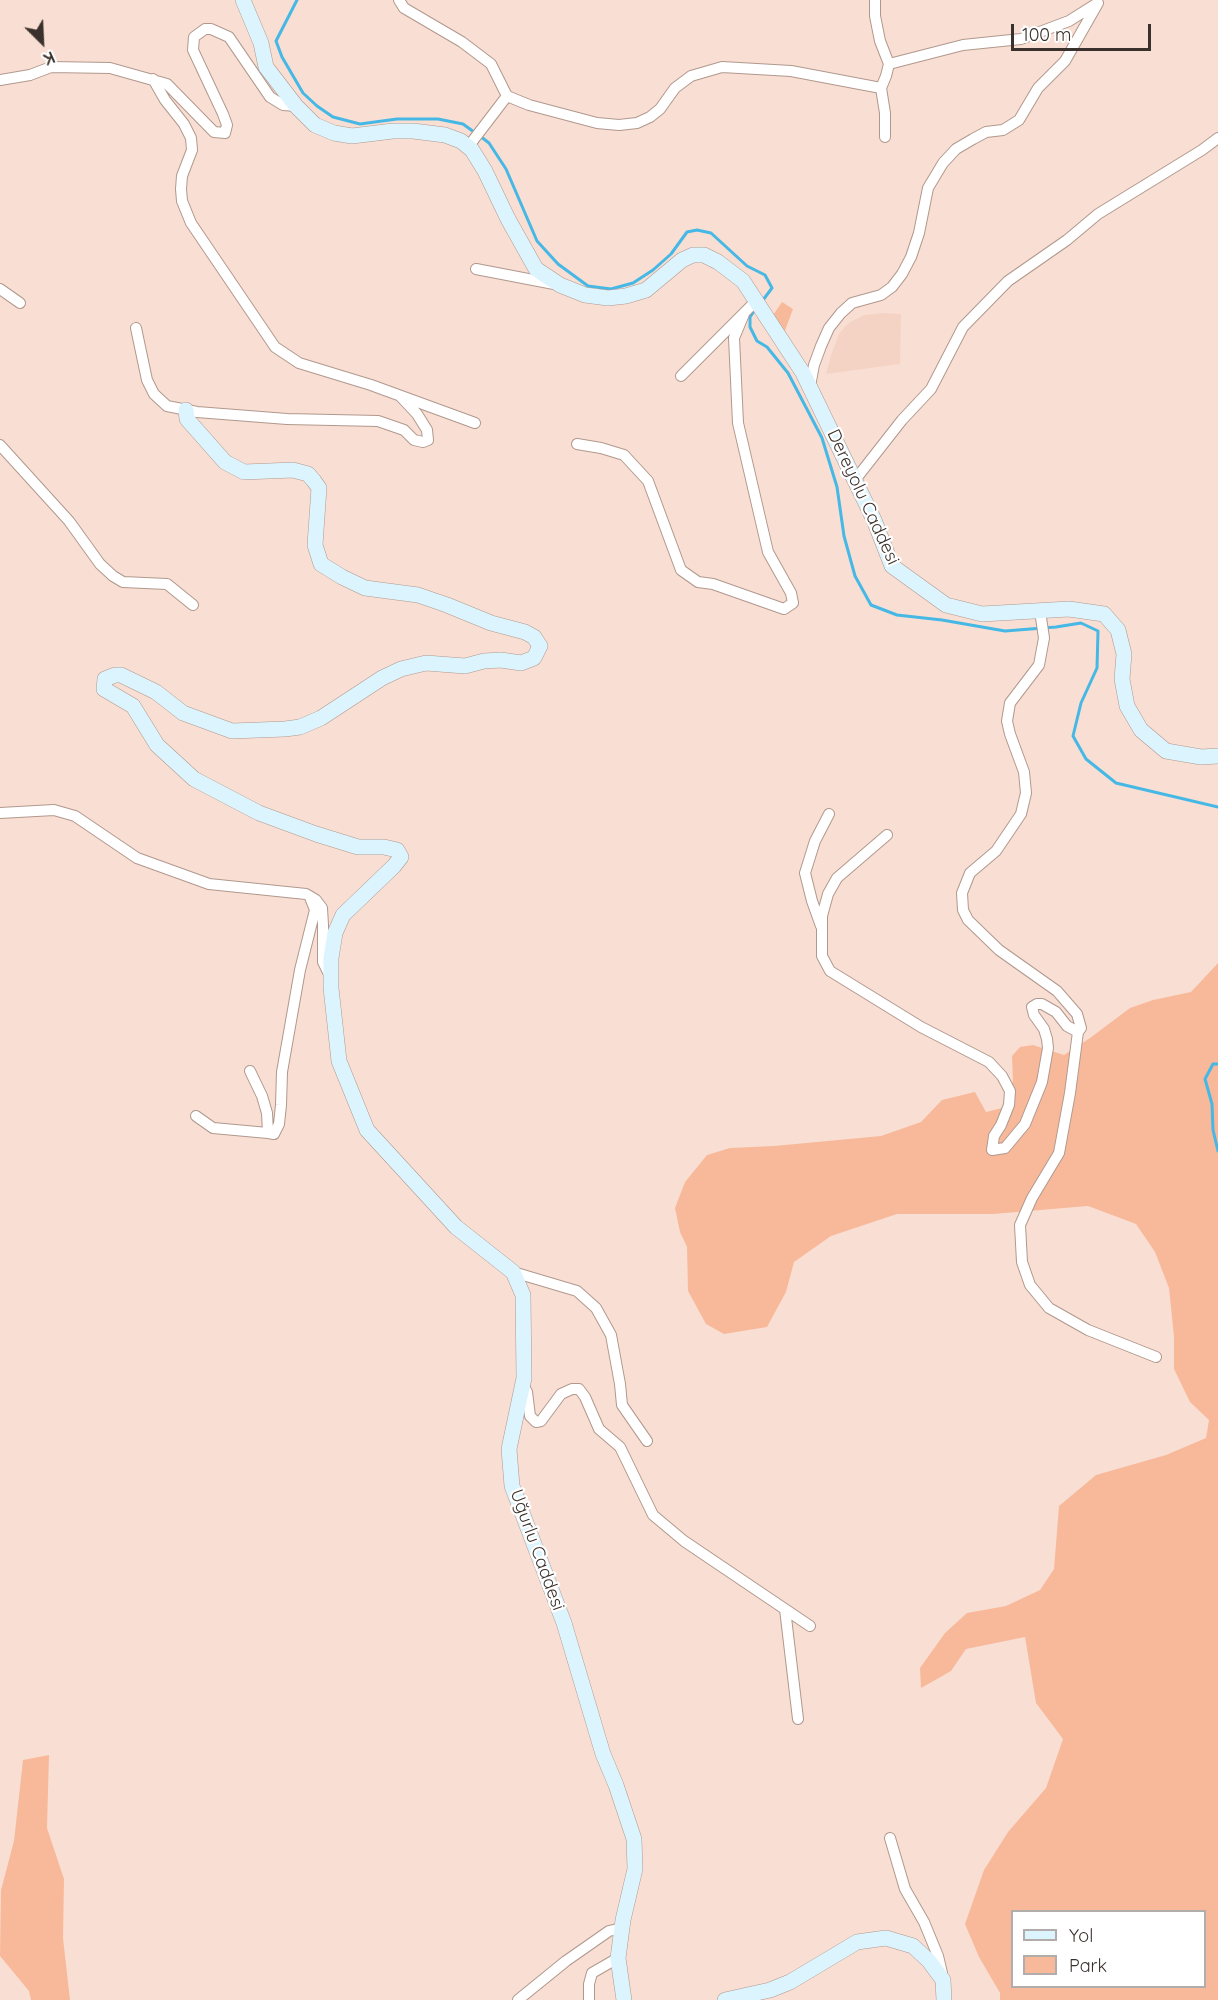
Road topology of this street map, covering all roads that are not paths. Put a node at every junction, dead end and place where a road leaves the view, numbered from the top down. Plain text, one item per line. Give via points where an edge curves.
1 (243, 0) edge
2 (399, 0) edge
3 (875, 0) edge
4 (1099, 1) edge
5 (889, 64) junction
6 (0, 80) edge
7 (153, 80) junction
8 (881, 88) junction
9 (507, 96) junction
10 (296, 106) junction
11 (885, 137) dead end
12 (1218, 138) edge
13 (471, 143) junction
14 (476, 269) dead end
15 (560, 285) junction
16 (0, 289) edge
17 (756, 301) junction
18 (20, 303) dead end
19 (744, 314) junction
20 (136, 328) dead end
21 (681, 376) dead end
22 (810, 386) junction
23 (399, 395) junction
24 (186, 410) junction
25 (475, 423) dead end
26 (578, 444) dead end
27 (0, 445) edge
28 (855, 480) junction
29 (193, 605) dead end
30 (1040, 616) junction
31 (1218, 756) edge
32 (0, 813) edge
33 (829, 814) dead end
34 (887, 835) dead end
35 (310, 896) junction
36 (822, 929) junction
37 (331, 978) junction
38 (1078, 1032) junction
39 (250, 1071) dead end
40 (196, 1116) dead end
41 (268, 1133) junction
42 (513, 1272) junction
43 (1156, 1357) dead end
44 (523, 1385) junction
45 (647, 1442) dead end
46 (785, 1609) junction
47 (810, 1626) dead end
48 (798, 1719) dead end
49 (890, 1838) dead end
50 (622, 1928) junction
51 (618, 1958) junction
52 (943, 1980) junction
53 (518, 2000) edge
54 (589, 2000) edge
55 (624, 2000) edge
56 (725, 2000) edge
57 (944, 2000) edge

1 - 10 street via 261,43 266,68
2 - 9 street via 404,8 491,64
3 - 5 street via 880,41
4 - 5 street via 1069,21 1021,39 963,45
4 - 22 street via 1065,61 1038,88 1019,120 1004,130 986,132 973,139 943,163 928,188 912,257 902,274 881,296 852,303 841,313 821,346
5 - 8 street
6 - 7 street via 51,67 110,68
7 - 10 street via 167,84 214,132 225,133 223,114 193,50 194,37 211,29 229,37 270,97 283,105
7 - 23 street via 191,138 192,150 181,189 191,223 275,347 298,363
8 - 9 street via 791,71 722,68 691,76 650,117 619,125 547,111
8 - 11 street
9 - 13 street
10 - 13 street via 315,125 334,133 352,136 430,132
12 - 28 street via 1098,214 1008,281 963,327 932,389
13 - 15 street, Dereyolu Caddesi via 536,269
14 - 15 street
15 - 17 street, Dereyolu Caddesi via 585,296 626,296 646,290 682,260 704,255 743,281
16 - 18 street
17 - 19 street
17 - 22 street, Dereyolu Caddesi
19 - 21 street
19 - 26 street via 734,338 738,423 768,552 793,603 784,609 698,582 681,570 648,481 624,455
20 - 24 street via 147,380 154,394 167,406
22 - 28 street, Dereyolu Caddesi
23 - 24 street via 417,414 428,440 414,440 404,430 378,421 288,419
23 - 25 street
24 - 37 street via 187,419 225,462 244,472 293,470 314,480 320,488 315,545 321,564 365,588 418,595 525,632 540,646 534,658 521,663 426,663 401,669 300,728 232,731 183,713 131,679 115,675 105,679 104,689 133,706 157,745 194,779 259,813 316,834 358,847 397,850 401,857 394,866 343,915 335,933
27 - 29 street via 113,576 123,582 167,584
28 - 30 street, Dereyolu Caddesi via 892,566 917,586 946,605 982,614
30 - 31 street, Dereyolu Caddesi via 1069,609 1104,614 1118,630 1124,654 1122,680 1127,706 1141,730 1166,751
30 - 38 street via 1044,638 1039,665 1010,703 1007,721 1024,772 1026,793 1021,814 996,851 970,873 962,893 963,910 999,950 1070,1004 1082,1028
32 - 35 street via 54,810 75,816 137,858 209,884
33 - 36 street via 805,873
34 - 36 street via 837,878 828,894
35 - 37 street via 321,908 323,962
35 - 41 street via 315,910 282,1072 279,1124 274,1134
36 - 38 street via 822,956 830,971 921,1027 989,1062 1002,1076 1010,1091 1009,1105 994,1136 992,1150 1005,1148 1025,1124 1042,1082 1047,1039 1032,1007 1042,1004
37 - 42 street via 339,1061 367,1130 456,1227
38 - 43 street via 1059,1153 1020,1225 1022,1262 1030,1285 1049,1308 1088,1330
39 - 41 street via 265,1104
40 - 41 street via 213,1128
42 - 44 street, Uğurlu Caddesi via 523,1295
42 - 45 street via 577,1291 596,1308 611,1335 622,1405
44 - 46 street via 530,1416 536,1422 541,1421 561,1394 579,1389 599,1429 620,1447 653,1515 684,1541
44 - 50 street, Uğurlu Caddesi via 509,1449 512,1486 564,1623 603,1754 634,1839 635,1869
46 - 47 street
46 - 48 street
49 - 52 street via 905,1889 924,1922
50 - 51 street, Uğurlu Caddesi
50 - 53 street via 609,1931
51 - 54 street via 592,1973
51 - 55 street, Uğurlu Caddesi
52 - 56 street via 913,1946 886,1938 857,1942 770,1990
52 - 57 street

